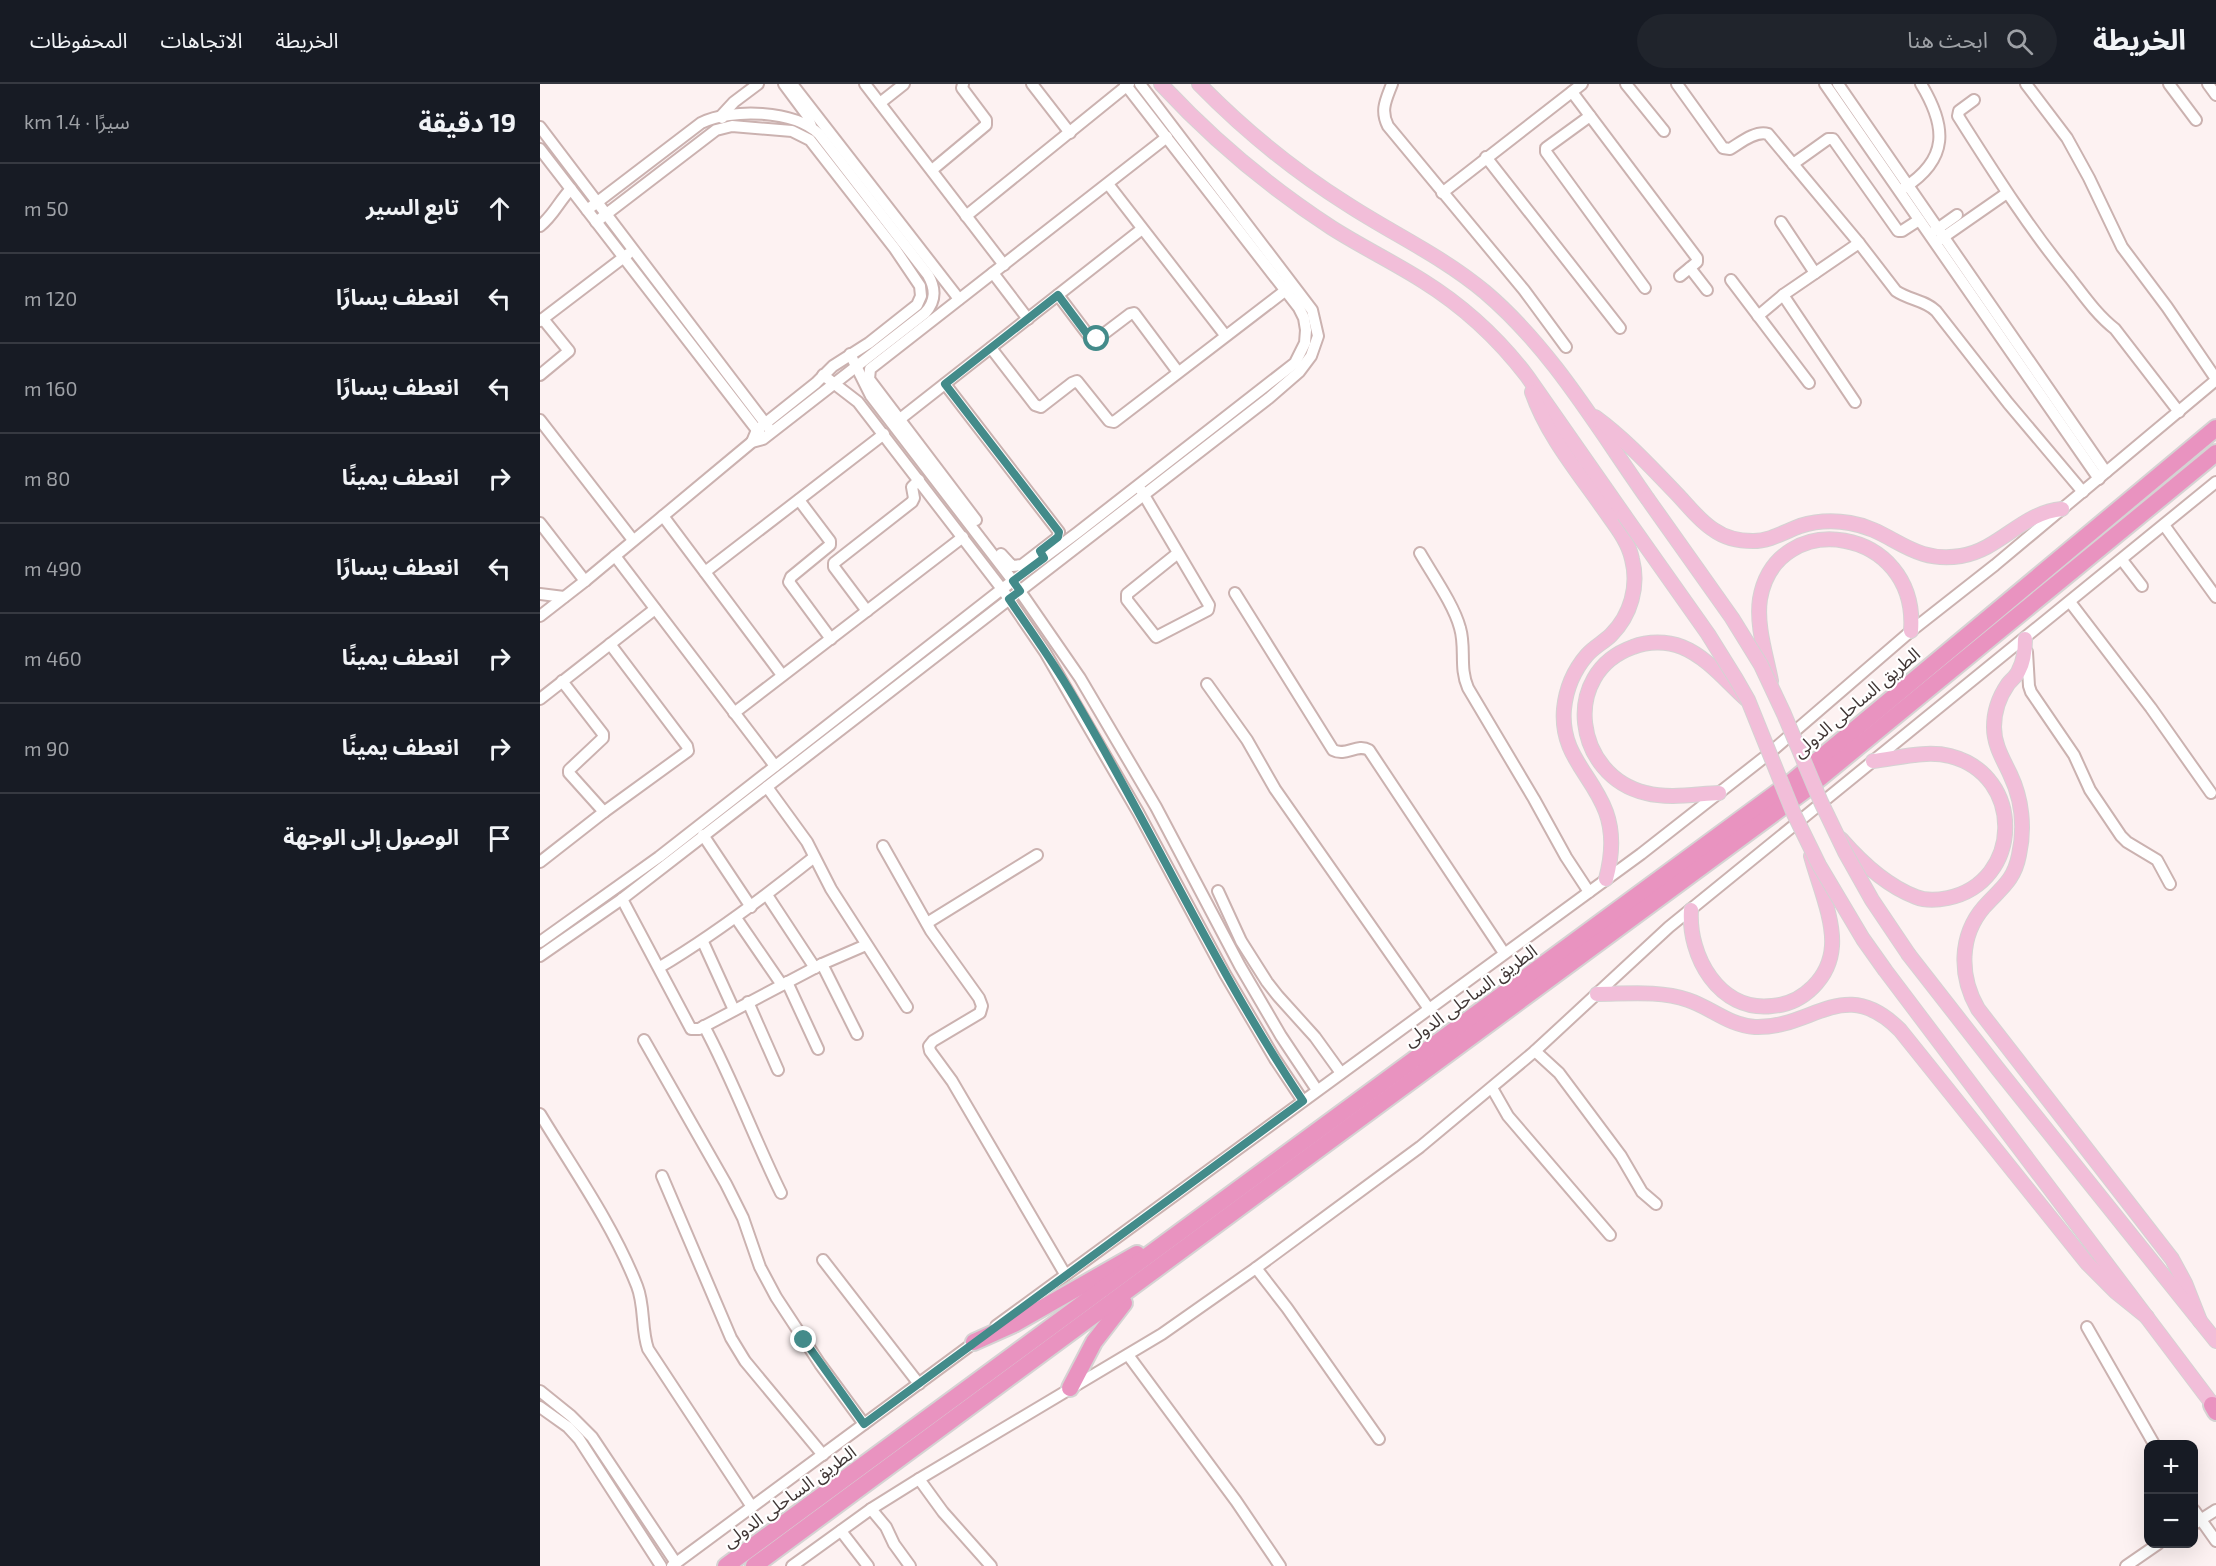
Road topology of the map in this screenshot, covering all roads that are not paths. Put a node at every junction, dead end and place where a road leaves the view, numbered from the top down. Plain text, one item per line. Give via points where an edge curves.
1 (758, 84) edge
2 (784, 84) edge
3 (792, 84) edge
4 (865, 84) edge
5 (904, 84) edge
6 (963, 84) edge
7 (1032, 84) edge
8 (1140, 84) edge
9 (1161, 84) edge
10 (1199, 84) edge
11 (1392, 84) edge
12 (1582, 84) edge
13 (1626, 84) edge
14 (1677, 84) edge
15 (1921, 84) edge
16 (2026, 84) edge
17 (2169, 84) edge
18 (2208, 84) edge
19 (1127, 85) edge
20 (1831, 85) edge
21 (1572, 92) junction
22 (2216, 95) edge
23 (1974, 100) dead end
24 (880, 103) junction
25 (722, 115) junction
26 (1590, 116) junction
27 (2196, 120) dead end
28 (811, 126) junction
29 (723, 127) junction
30 (540, 128) edge
31 (1664, 131) dead end
32 (1070, 133) junction
33 (804, 136) junction
34 (1167, 137) junction
35 (540, 149) edge
36 (1486, 157) junction
37 (1793, 164) junction
38 (932, 170) junction
39 (1108, 184) junction
40 (571, 189) junction
41 (1903, 189) junction
42 (1442, 193) junction
43 (2007, 193) junction
44 (598, 202) junction
45 (587, 210) junction
46 (607, 214) junction
47 (1957, 215) dead end
48 (966, 216) junction
49 (1918, 220) junction
50 (596, 222) junction
51 (1781, 222) dead end
52 (540, 226) edge
53 (1142, 229) junction
54 (1936, 236) junction
55 (1859, 243) junction
56 (899, 246) junction
57 (634, 249) junction
58 (623, 258) junction
59 (1004, 265) junction
60 (1690, 268) junction
61 (993, 273) junction
62 (1815, 273) junction
63 (1680, 276) dead end
64 (937, 279) junction
65 (1731, 280) dead end
66 (1290, 287) junction
67 (1645, 288) dead end
68 (1707, 290) dead end
69 (1058, 295) junction
70 (1783, 295) junction
71 (959, 299) junction
72 (1758, 316) junction
73 (1028, 319) junction
74 (542, 320) edge
75 (917, 326) junction
76 (1620, 328) dead end
77 (1225, 334) junction
78 (1566, 347) dead end
79 (991, 348) junction
80 (850, 354) junction
81 (857, 366) junction
82 (1178, 372) junction
83 (540, 375) edge
84 (824, 375) junction
85 (1527, 376) junction
86 (2216, 380) edge
87 (1809, 383) dead end
88 (834, 384) junction
89 (945, 384) junction
90 (1263, 388) junction
91 (1269, 398) junction
92 (1855, 402) dead end
93 (1584, 409) junction
94 (2179, 411) junction
95 (900, 419) junction
96 (540, 420) edge
97 (2216, 428) edge
98 (762, 433) junction
99 (884, 434) junction
100 (2216, 453) edge
101 (2102, 475) junction
102 (919, 480) junction
103 (2216, 482) edge
104 (1141, 490) junction
105 (2083, 492) junction
106 (799, 500) junction
107 (2062, 509) junction
108 (663, 516) junction
109 (540, 524) edge
110 (2164, 525) junction
111 (963, 537) junction
112 (633, 540) junction
113 (1420, 553) dead end
114 (1178, 554) junction
115 (998, 555) junction
116 (1042, 555) junction
117 (615, 556) junction
118 (2122, 560) junction
119 (705, 572) junction
120 (585, 581) junction
121 (1013, 581) junction
122 (2142, 586) dead end
123 (1002, 589) junction
124 (1020, 591) junction
125 (1235, 593) dead end
126 (540, 594) edge
127 (564, 597) junction
128 (2216, 597) edge
129 (1009, 599) junction
130 (2070, 602) junction
131 (655, 609) junction
132 (867, 611) junction
133 (540, 616) edge
134 (1911, 631) junction
135 (831, 639) junction
136 (2025, 639) junction
137 (610, 644) junction
138 (782, 675) junction
139 (1080, 678) junction
140 (562, 681) junction
141 (1207, 684) dead end
142 (1067, 686) junction
143 (1773, 688) junction
144 (540, 699) edge
145 (1748, 700) junction
146 (734, 713) junction
147 (1874, 761) junction
148 (771, 769) junction
149 (771, 784) junction
150 (1719, 793) junction
151 (2211, 793) dead end
152 (604, 812) junction
153 (1833, 827) junction
154 (703, 835) junction
155 (1806, 840) junction
156 (882, 846) dead end
157 (1037, 855) dead end
158 (813, 858) junction
159 (540, 862) edge
160 (1606, 879) junction
161 (2170, 884) dead end
162 (1218, 891) dead end
163 (1589, 892) junction
164 (766, 895) junction
165 (622, 899) junction
166 (752, 907) junction
167 (1691, 910) junction
168 (736, 918) junction
169 (927, 923) junction
170 (540, 942) edge
171 (703, 942) junction
172 (866, 945) junction
173 (1504, 953) junction
174 (540, 956) edge
175 (819, 966) junction
176 (660, 967) junction
177 (784, 984) junction
178 (1597, 994) junction
179 (748, 1002) junction
180 (908, 1008) dead end
181 (1429, 1009) junction
182 (734, 1010) junction
183 (704, 1026) junction
184 (857, 1034) dead end
185 (1281, 1036) junction
186 (644, 1040) dead end
187 (1266, 1044) junction
188 (818, 1049) dead end
189 (1535, 1051) junction
190 (778, 1070) dead end
191 (1303, 1070) junction
192 (1341, 1072) junction
193 (1288, 1079) junction
194 (1492, 1088) junction
195 (1317, 1090) junction
196 (1303, 1101) junction
197 (540, 1114) edge
198 (662, 1176) dead end
199 (781, 1193) dead end
200 (1656, 1204) dead end
201 (1179, 1234) junction
202 (1610, 1235) dead end
203 (823, 1260) dead end
204 (1256, 1269) junction
205 (1065, 1274) junction
206 (1131, 1289) junction
207 (2147, 1317) junction
208 (2200, 1321) junction
209 (2087, 1327) dead end
210 (2216, 1341) edge
211 (974, 1342) junction
212 (1128, 1355) junction
213 (919, 1384) junction
214 (1070, 1388) junction
215 (540, 1391) edge
216 (540, 1407) edge
217 (2215, 1409) edge
218 (864, 1424) junction
219 (1379, 1439) dead end
220 (2152, 1440) edge
221 (597, 1454) junction
222 (823, 1455) junction
223 (919, 1479) junction
224 (752, 1507) junction
225 (871, 1509) junction
226 (2216, 1510) edge
227 (2198, 1521) edge
228 (2198, 1523) edge
229 (841, 1531) junction
230 (2216, 1542) edge
231 (2152, 1548) edge
232 (800, 1564) edge
233 (674, 1565) edge
234 (661, 1566) edge
235 (726, 1566) edge
236 (754, 1566) edge
237 (868, 1566) edge
238 (910, 1566) edge
239 (991, 1566) edge
240 (1280, 1566) edge
241 (2126, 1566) edge

1 - 25 street
2 - 28 street
3 - 64 street
4 - 24 street
5 - 24 street
6 - 38 street via 986,125
7 - 32 street
8 - 66 street
9 - 85 main road via 1213,136 1280,192 1460,307
10 - 93 main road via 1252,134 1305,176 1436,256 1485,292 1550,359
11 - 42 street via 1384,102 1385,120
12 - 21 street
13 - 31 street
14 - 37 street via 1723,148 1730,149 1766,133
15 - 41 street via 1936,114 1939,141 1930,166
16 - 86 street via 2067,138 2122,247
17 - 27 street
18 - 22 street
19 - 32 street
19 - 34 street
20 - 41 street
21 - 26 street
21 - 36 street
23 - 43 street via 1958,116
24 - 38 street
25 - 28 street via 785,118
25 - 29 street
25 - 44 street via 701,123
26 - 60 street via 1697,258
26 - 67 street via 1546,148 1546,152
28 - 33 street
28 - 56 street
29 - 33 street via 792,131
29 - 46 street
30 - 44 street
32 - 48 street
33 - 56 street
34 - 39 street
34 - 66 street
35 - 40 street
36 - 42 street
36 - 76 street
37 - 49 street via 1833,139 1898,231
37 - 55 street
38 - 48 street
39 - 53 street
39 - 59 street
40 - 45 street
40 - 52 street via 554,214
41 - 49 street
41 - 54 street
42 - 78 street via 1524,290
43 - 54 street
43 - 94 street via 2052,256
44 - 45 street
44 - 46 street
45 - 50 street
46 - 50 street
46 - 57 street
47 - 54 street
48 - 59 street
49 - 54 street
50 - 58 street
51 - 62 street
53 - 69 street
53 - 77 street
54 - 101 street
55 - 62 street
55 - 105 street via 1896,291 1936,311
56 - 64 street
56 - 80 street via 920,286 920,301
57 - 58 street
57 - 98 street
58 - 74 street
58 - 98 street
59 - 61 street
60 - 63 street
60 - 68 street
61 - 71 street
61 - 73 street
62 - 70 street
64 - 71 street
64 - 75 street via 931,307
65 - 72 street
66 - 77 street
66 - 90 street via 1304,318 1305,343 1295,363
66 - 91 street via 1312,310 1318,336 1306,365
69 - 73 street
69 - 82 street via 1092,340 1134,313
70 - 72 street
70 - 92 street
71 - 75 street
72 - 87 street
73 - 79 street
74 - 83 street via 569,351
75 - 81 street
75 - 95 street via 869,372 869,379
77 - 82 street
79 - 82 street via 1035,405 1041,407 1077,381 1111,422
79 - 89 street
80 - 81 street
80 - 84 street
81 - 88 street
81 - 115 street via 871,396
84 - 88 street
84 - 98 street
85 - 145 main road, bridge via 1708,634
85 - 160 main road via 1548,428 1622,536 1634,569 1634,593 1626,615 1579,666 1571,680 1564,710 1572,755 1608,821 1611,850
86 - 94 street
88 - 98 street
88 - 99 street via 858,402
89 - 95 street
89 - 116 street via 1058,529 1058,537
90 - 91 street
90 - 104 street
91 - 104 street
93 - 107 main road via 1638,453 1707,526 1734,539 1767,540 1810,524 1839,521 1869,528 1917,552 1957,556 1992,545 2032,517
93 - 143 main road, bridge via 1737,626
94 - 101 street
95 - 115 street
96 - 112 street
97 - 201 highway, الطريق الساحلى الدولى via 1794,780
98 - 108 street
99 - 102 street
99 - 106 street
100 - 206 highway, الطريق الساحلى الدولى via 1804,791
101 - 105 street
102 - 111 street
102 - 132 street via 912,487 912,502 834,563
103 - 110 street
104 - 114 street
104 - 116 street
104 - 124 street
105 - 107 street
106 - 119 street
106 - 135 street via 830,543 789,582
107 - 134 street
108 - 112 street
108 - 119 street
109 - 120 street
110 - 118 street
110 - 128 street
111 - 123 street
111 - 132 street
112 - 117 street
113 - 163 street via 1458,621 1462,670 1468,688
114 - 114 street via 1209,608 1156,637 1126,594
115 - 116 street via 1017,567
115 - 121 street
116 - 121 street
117 - 120 street
117 - 131 street
118 - 122 street
118 - 130 street
119 - 138 street
120 - 127 street
121 - 123 street
121 - 124 street
123 - 129 street
123 - 148 street
124 - 129 street
124 - 139 street
125 - 173 street via 1333,750 1369,750
126 - 127 street
127 - 133 street
129 - 142 street
129 - 149 street
130 - 136 street
130 - 151 street
131 - 137 street
131 - 146 street
132 - 135 street
134 - 143 main road via 1908,596 1890,564 1861,544 1842,540 1806,544 1784,557 1768,576 1762,592 1760,619
134 - 150 street
135 - 138 street
136 - 147 street
136 - 161 street via 2031,692 2074,755 2090,790 2121,836 2157,860
136 - 208 main road via 2022,664 2000,699 1994,724 1998,749 2021,807 2021,848 2012,877 1971,926 1964,955 1966,983 1978,1009 2172,1259
137 - 140 street
137 - 152 street via 688,749
138 - 146 street
139 - 142 street
139 - 185 street via 1156,807
140 - 144 street
140 - 152 street via 603,734 569,773
141 - 181 street via 1247,740 1275,789
142 - 187 street
143 - 153 main road, bridge
145 - 150 main road via 1695,654 1668,643 1639,644 1625,650 1602,668 1588,692 1584,723 1590,747 1604,768 1623,784 1647,794
145 - 155 main road, bridge
146 - 148 street
147 - 153 main road, bridge via 1931,754 1957,758 1973,766 1987,778 2004,809 2004,845 1997,862 1971,889 1936,900 1917,897 1870,868
147 - 167 street
148 - 149 street
148 - 170 street via 659,857
149 - 154 street
149 - 158 street
150 - 160 street
152 - 159 street
153 - 208 main road, bridge via 1872,900 1909,955
154 - 165 street
154 - 166 street
155 - 167 main road, bridge via 1832,936 1829,961 1817,983 1797,998 1774,1006 1749,1005 1717,985 1699,959 1692,940
155 - 207 main road, bridge via 1848,915 1886,970
156 - 169 street
157 - 169 street
158 - 164 street
158 - 172 street
160 - 163 street
162 - 192 street via 1245,948 1268,982
163 - 173 street
164 - 166 street
164 - 175 street
165 - 174 street
165 - 176 street
166 - 168 street
167 - 178 street
168 - 171 street
168 - 177 street
169 - 205 street via 982,1006 980,1012 933,1041 930,1051 956,1088
171 - 176 street
171 - 182 street
172 - 175 street
172 - 180 street
173 - 181 street
175 - 177 street
175 - 184 street
176 - 183 street via 688,1027
177 - 179 street
177 - 188 street
178 - 189 street
178 - 207 main road via 1676,996 1730,1022 1756,1027 1785,1023 1839,1005 1858,1006 1881,1014 1900,1030 2087,1263
179 - 182 street
179 - 190 street
181 - 192 street
182 - 183 street
183 - 199 street
185 - 187 street
185 - 191 street
186 - 218 street via 726,1184 776,1297
187 - 193 street
189 - 194 street
189 - 200 street via 1559,1073 1621,1156 1642,1192
191 - 193 street
191 - 195 street
192 - 195 street
193 - 196 street
194 - 202 street via 1508,1116
194 - 204 street
195 - 196 street
196 - 205 street
197 - 224 street via 607,1223 637,1286 648,1349
198 - 222 street via 731,1338 745,1361
201 - 211 highway
201 - 235 highway, الطريق الساحلى الدولى
203 - 213 street
204 - 212 street
204 - 219 street
205 - 211 street
206 - 214 highway via 1094,1342
206 - 236 highway, الطريق الساحلى الدولى
207 - 217 main road
208 - 210 main road
209 - 220 street
211 - 213 street
212 - 214 street
212 - 240 street
213 - 218 street
214 - 223 street
215 - 221 street via 578,1423
216 - 221 street
218 - 222 street
221 - 233 street
221 - 234 street
222 - 224 street
223 - 225 street
223 - 239 street
224 - 233 street
225 - 229 street
225 - 238 street
226 - 227 street
228 - 230 street
229 - 232 street
229 - 237 street
231 - 241 street

